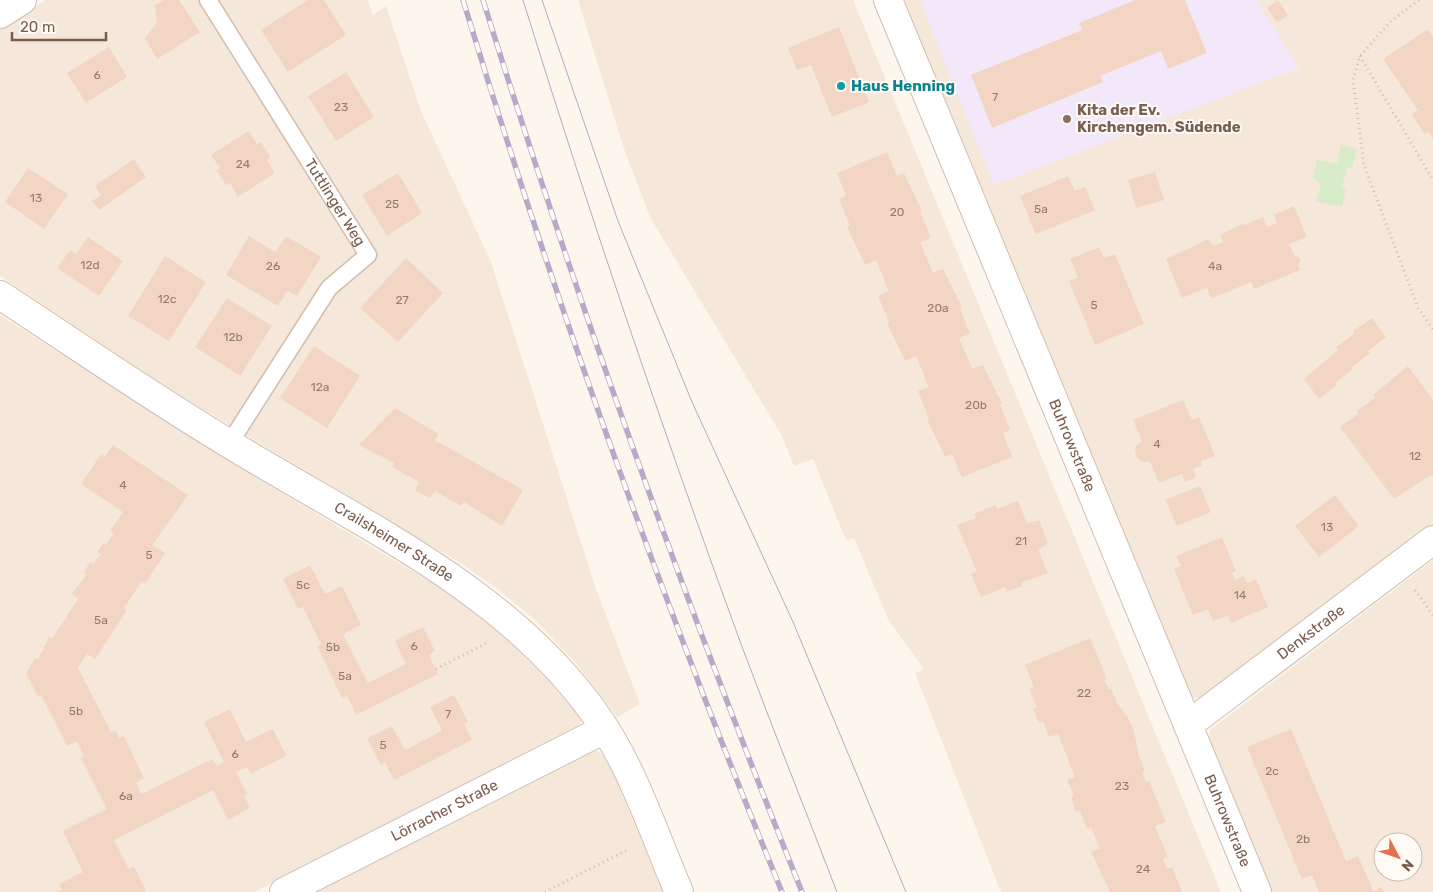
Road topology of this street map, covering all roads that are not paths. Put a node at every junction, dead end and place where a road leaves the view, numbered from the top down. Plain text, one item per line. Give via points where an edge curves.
1 (22, 0) edge
2 (208, 0) edge
3 (888, 0) edge
4 (0, 14) edge
5 (0, 295) edge
6 (229, 444) junction
7 (1433, 540) edge
8 (1188, 725) junction
9 (605, 729) junction
10 (284, 892) edge
11 (679, 892) edge
12 (1257, 892) edge

1 - 4 street
2 - 6 lane, Tuttlinger Weg via 368,255 329,288
3 - 8 street, Buhrowstraße
5 - 6 street, Crailsheimer Straße
6 - 9 street, Crailsheimer Straße via 434,566 483,600 530,638 572,683
7 - 8 street, Denkstraße
8 - 12 street, Buhrowstraße
9 - 10 street, Lörracher Straße
9 - 11 street, Crailsheimer Straße via 628,772

